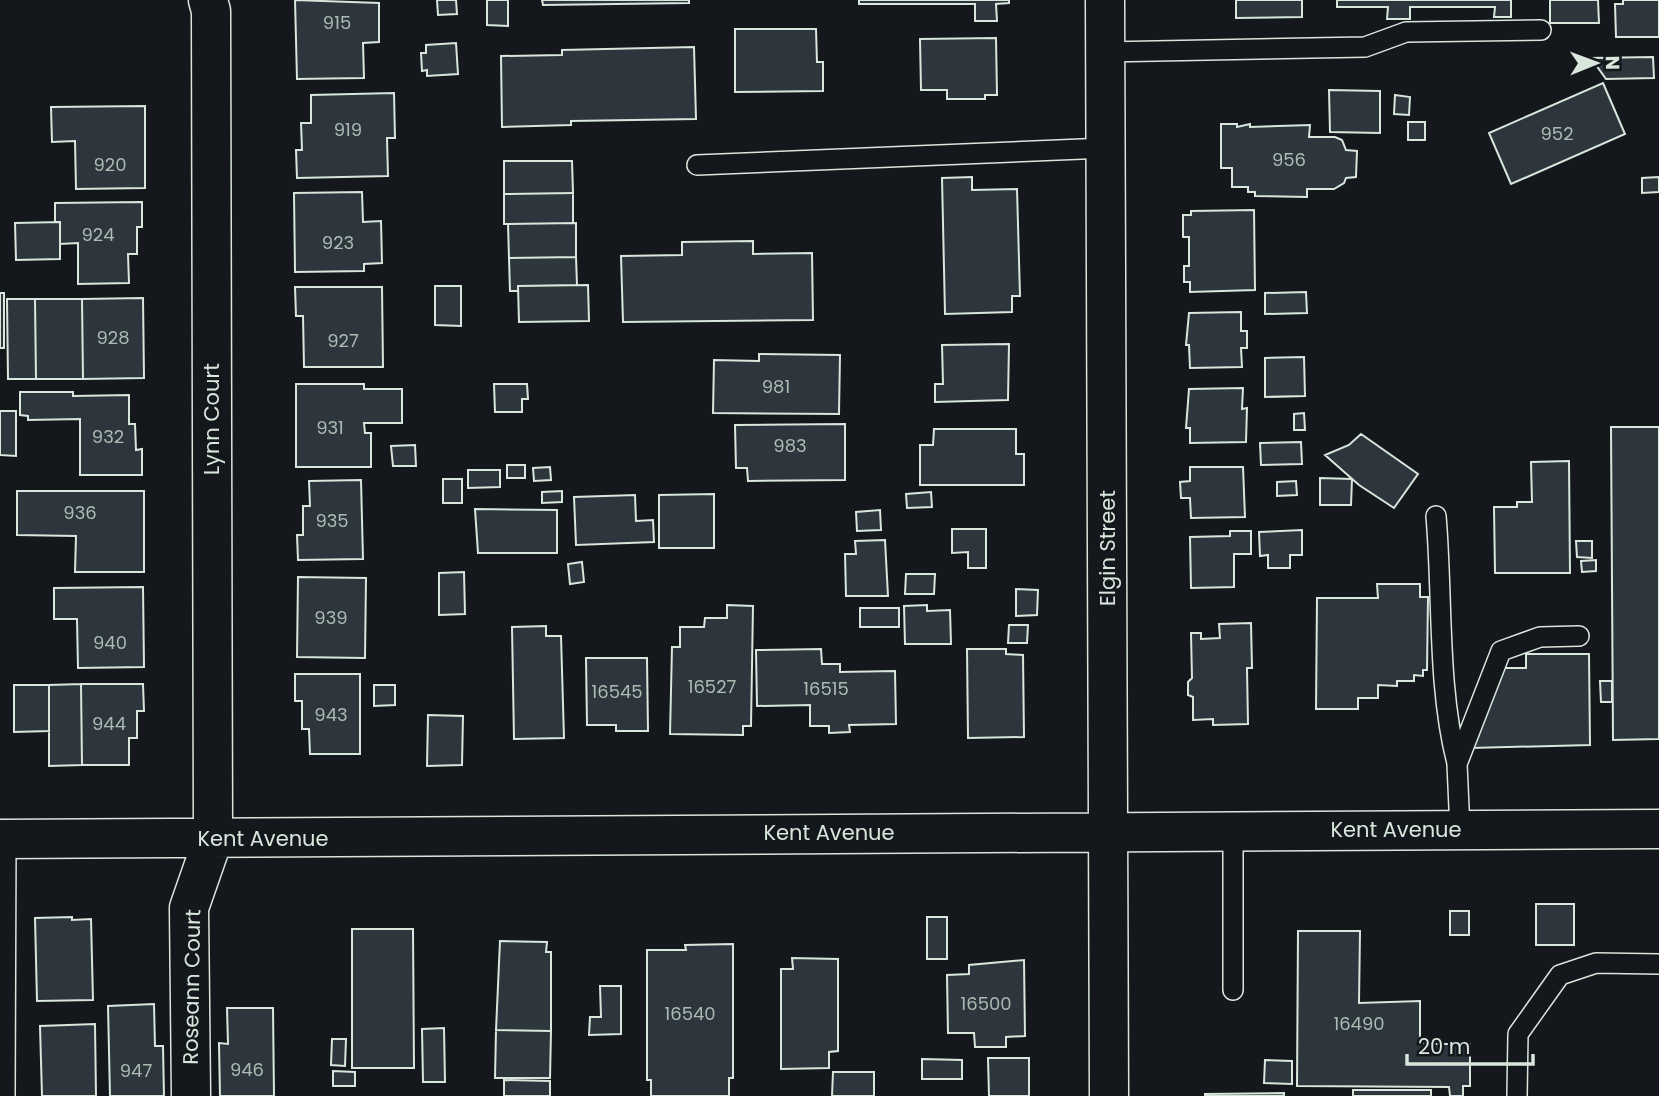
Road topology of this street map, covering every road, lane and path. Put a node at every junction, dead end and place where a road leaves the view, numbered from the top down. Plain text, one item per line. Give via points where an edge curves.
1 (208, 0) edge
2 (1105, 0) edge
3 (1541, 30) dead end
4 (1105, 52) junction
5 (1106, 148) junction
6 (697, 164) dead end
7 (1436, 516) dead end
8 (1578, 636) dead end
9 (1457, 764) junction
10 (1659, 829) edge
11 (1460, 830) junction
12 (1233, 831) junction
13 (1111, 832) junction
14 (3, 839) edge
15 (213, 839) junction
16 (1659, 964) edge
17 (1233, 990) dead end
18 (5, 1096) edge
19 (191, 1096) edge
20 (1110, 1096) edge
21 (1517, 1096) edge

1 - 15 street, Lynn Court
2 - 4 street, Elgin Street
3 - 4 lane via 1406,32 1365,47
4 - 5 street, Elgin Street
5 - 6 lane
5 - 13 street, Elgin Street
7 - 9 lane via 1447,724
8 - 9 lane via 1540,637 1501,651
9 - 11 lane
10 - 11 street, Kent Avenue
11 - 12 street, Kent Avenue
12 - 13 street, Kent Avenue
12 - 17 lane
13 - 15 street, Kent Avenue
13 - 20 street, Elgin Street
14 - 15 street, Kent Avenue
14 - 18 lane
15 - 19 street, Roseann Court via 190,908
16 - 21 lane via 1596,963 1560,975 1518,1034

